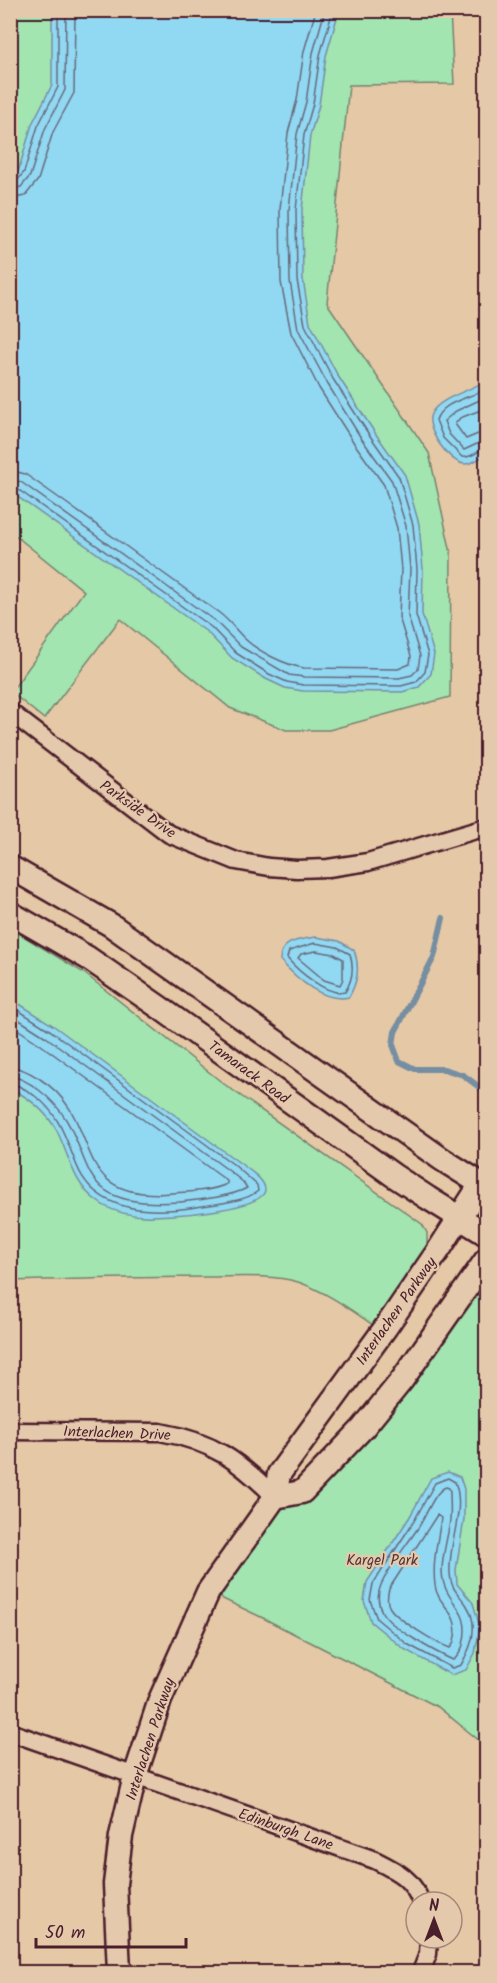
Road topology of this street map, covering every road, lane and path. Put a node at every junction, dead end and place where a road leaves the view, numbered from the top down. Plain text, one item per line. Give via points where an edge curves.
1 (12, 718) edge
2 (486, 827) edge
3 (10, 867) edge
4 (10, 913) edge
5 (484, 1185) edge
6 (460, 1217) junction
7 (486, 1234) edge
8 (486, 1260) edge
9 (10, 1431) edge
10 (275, 1497) junction
11 (10, 1732) edge
12 (135, 1776) junction
13 (416, 1890) edge
14 (428, 1950) edge
15 (119, 1972) edge
16 (421, 1972) edge

1 - 2 street, Parkside Drive via 169,834 236,861 269,867 328,868 368,862
3 - 5 street via 111,925
4 - 6 street, Tamarack Road via 88,958 393,1175
5 - 6 street, Interlachen Parkway
6 - 7 street, Tamarack Road
6 - 10 street, Interlachen Parkway via 279,1474
8 - 10 street via 402,1380 363,1428 302,1492
9 - 10 street, Interlachen Drive via 160,1432 184,1436 212,1447 247,1469
10 - 12 street, Interlachen Parkway via 208,1592 160,1700
11 - 12 street, Edinburgh Lane
12 - 13 street, Edinburgh Lane via 375,1860 400,1872
12 - 15 street, Interlachen Parkway via 121,1836 116,1884
14 - 16 street

